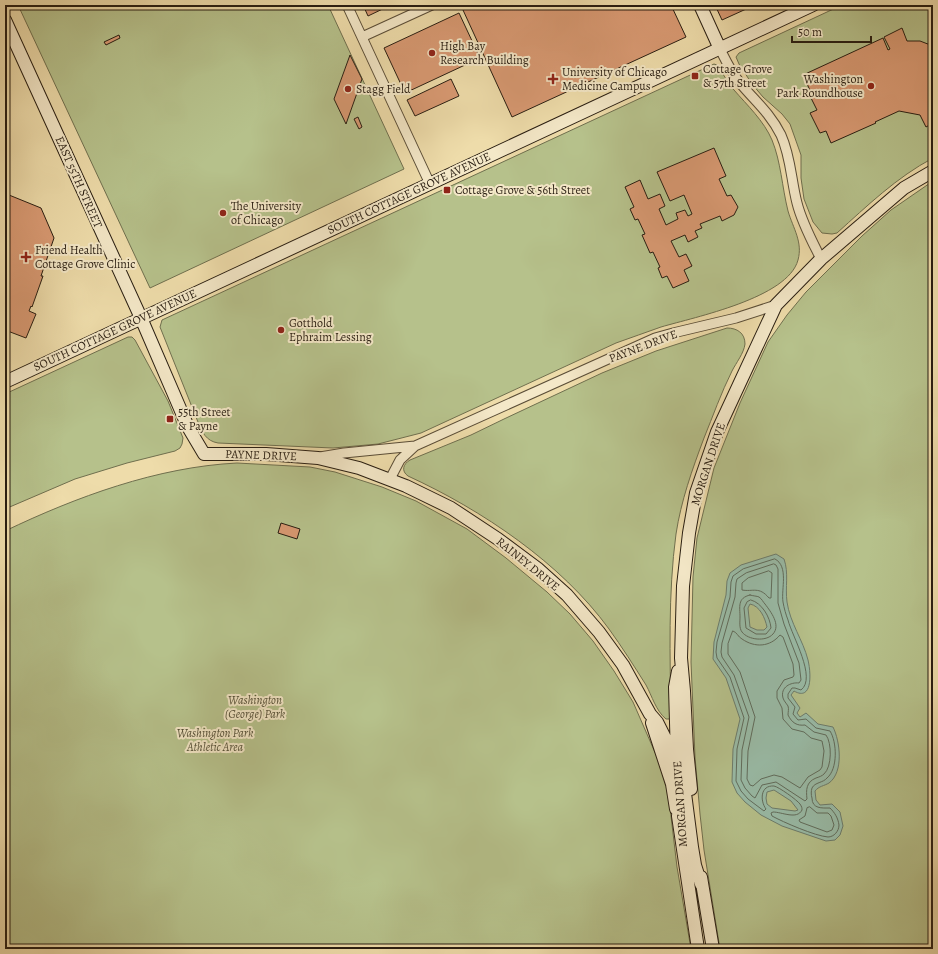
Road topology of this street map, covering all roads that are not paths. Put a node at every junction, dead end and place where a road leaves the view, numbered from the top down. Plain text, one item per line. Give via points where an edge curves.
1 (347, 5) edge
2 (432, 5) edge
3 (700, 5) edge
4 (813, 5) edge
5 (5, 20) edge
6 (362, 37) junction
7 (720, 48) junction
8 (933, 172) edge
9 (430, 184) junction
10 (821, 259) junction
11 (776, 306) junction
12 (141, 318) junction
13 (5, 382) edge
14 (415, 446) junction
15 (204, 454) joint
16 (318, 458) junction
17 (359, 468) joint
18 (390, 479) junction
19 (681, 658) junction
20 (650, 714) junction
21 (677, 762) junction
22 (678, 816) junction
23 (701, 884) junction
24 (698, 949) edge
25 (713, 949) edge

1 - 6 street
2 - 6 street
3 - 7 street
4 - 7 street, SOUTH COTTAGE GROVE AVENUE
5 - 12 street, EAST 55TH STREET
6 - 9 street
7 - 9 street, SOUTH COTTAGE GROVE AVENUE
7 - 10 street via 730,69 770,115 781,136 791,165 802,222
8 - 10 street, PAYNE DRIVE via 904,188
9 - 12 street, SOUTH COTTAGE GROVE AVENUE
10 - 11 street, PAYNE DRIVE
11 - 14 street, PAYNE DRIVE via 655,338
11 - 19 street, MORGAN DRIVE via 717,432 696,493 684,586
12 - 13 street, SOUTH COTTAGE GROVE AVENUE
12 - 15 street, EAST 55TH STREET via 188,427
14 - 16 street, PAYNE DRIVE
14 - 18 street via 400,460
15 - 16 street, PAYNE DRIVE via 266,454
16 - 17 street, PAYNE DRIVE
17 - 18 street, RAINEY DRIVE
18 - 20 street, RAINEY DRIVE via 451,508 537,568 567,595 623,665
19 - 21 street, MORGAN DRIVE via 675,687
19 - 23 street, MORGAN DRIVE via 687,749
20 - 21 street, RAINEY DRIVE via 657,722
20 - 22 street, RAINEY DRIVE via 653,731 672,784
21 - 22 street, MORGAN DRIVE via 680,805
21 - 23 street via 682,778 695,865
22 - 24 street, MORGAN DRIVE
23 - 25 street, MORGAN DRIVE

